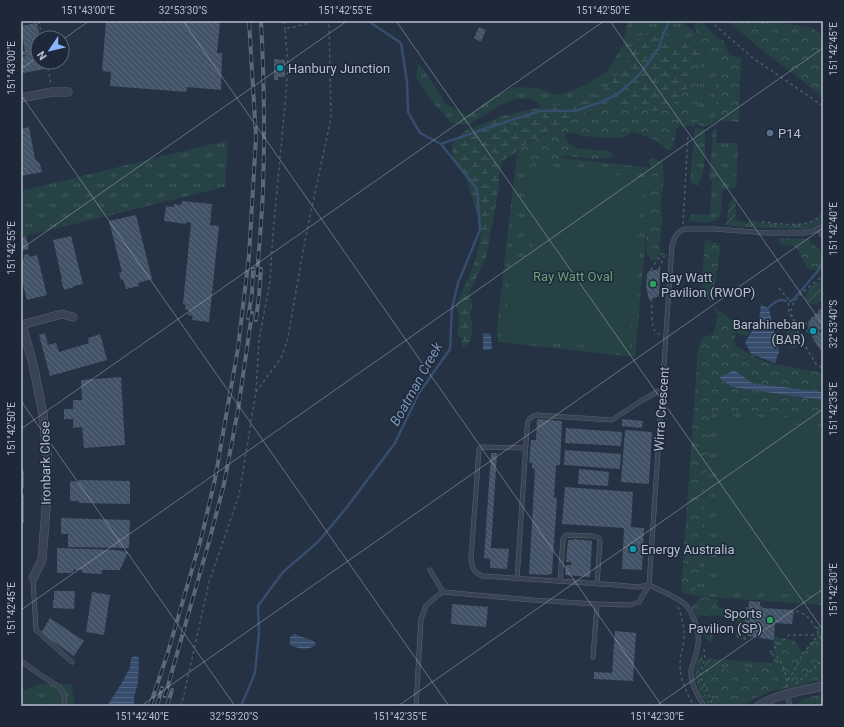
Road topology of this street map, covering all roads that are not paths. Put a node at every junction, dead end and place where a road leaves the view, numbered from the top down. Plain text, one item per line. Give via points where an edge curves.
1 (68, 92) dead end
2 (21, 98) edge
3 (823, 226) edge
4 (818, 229) junction
5 (823, 236) edge
6 (73, 317) dead end
7 (21, 325) edge
8 (662, 389) junction
9 (525, 448) junction
10 (430, 570) dead end
11 (33, 578) joint
12 (517, 579) junction
13 (560, 581) junction
14 (597, 584) junction
15 (649, 585) junction
16 (443, 592) junction
17 (597, 604) junction
18 (593, 657) dead end
19 (21, 661) edge
20 (72, 662) dead end
21 (823, 686) edge
22 (787, 691) junction
23 (63, 706) edge
24 (416, 706) edge
25 (704, 706) edge
26 (758, 706) edge
27 (790, 706) edge

1 - 2 street via 52,92
3 - 4 lane
4 - 5 lane
4 - 8 lane, Wirra Crescent via 792,234 692,228 679,232 672,245
6 - 7 street via 62,314
7 - 11 street, Ironbark Close via 33,364 43,414 47,452 42,560
8 - 9 lane via 612,420 536,415 530,417
8 - 15 lane, Wirra Crescent
9 - 12 lane
9 - 12 lane via 479,449 471,559 474,570 482,576
10 - 16 lane
11 - 20 lane via 36,630
12 - 13 lane
13 - 14 lane
13 - 14 lane via 564,536 596,536 600,542
14 - 15 lane via 638,588
15 - 17 lane via 639,602 630,605
15 - 25 lane via 686,605 695,620 699,642 691,677
16 - 17 lane
16 - 24 lane via 426,606 421,619
17 - 18 lane
19 - 23 lane via 62,690 65,698
21 - 22 street
22 - 26 street
22 - 27 lane

